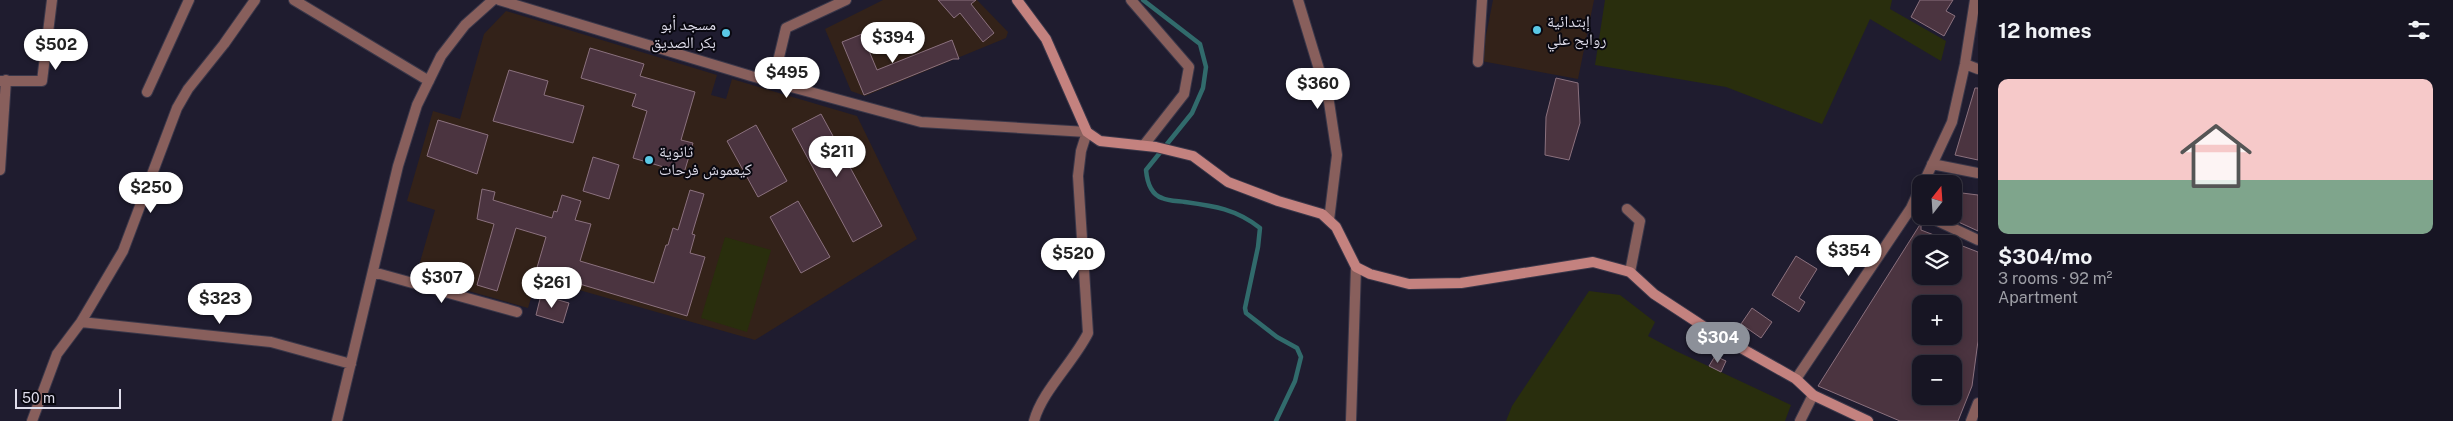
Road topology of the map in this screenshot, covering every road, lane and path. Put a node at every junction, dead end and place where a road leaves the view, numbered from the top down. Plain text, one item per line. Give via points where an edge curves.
1 (52, 0) edge
2 (189, 0) edge
3 (255, 0) edge
4 (294, 0) edge
5 (493, 0) edge
6 (499, 0) edge
7 (846, 0) edge
8 (1017, 0) edge
9 (1131, 0) edge
10 (1298, 0) edge
11 (1482, 0) edge
12 (1975, 0) edge
13 (1478, 62) dead end
14 (1965, 64) junction
15 (1978, 68) edge
16 (3, 81) edge
17 (428, 81) junction
18 (773, 82) junction
19 (147, 92) dead end
20 (1087, 132) junction
21 (1144, 145) junction
22 (1932, 164) junction
23 (0, 170) edge
24 (1978, 173) edge
25 (1927, 175) edge
26 (1911, 208) edge
27 (1627, 209) dead end
28 (1329, 220) junction
29 (1946, 225) edge
30 (1978, 240) edge
31 (1356, 267) junction
32 (373, 272) junction
33 (1630, 272) junction
34 (517, 312) dead end
35 (81, 322) junction
36 (351, 364) junction
37 (1796, 379) junction
38 (1813, 395) junction
39 (1978, 403) edge
40 (32, 421) edge
41 (337, 421) edge
42 (1034, 421) edge
43 (1351, 421) edge
44 (1800, 421) edge
45 (1868, 421) edge
46 (1971, 421) edge

1 - 16 street via 42,81
2 - 19 street
3 - 35 street via 188,88 177,108 123,250
4 - 17 street
5 - 17 street via 465,25 441,56
6 - 18 street
7 - 18 street via 786,28
8 - 20 main road via 1046,39
9 - 21 street via 1189,67 1184,94
10 - 28 street via 1329,102 1337,155
11 - 13 street
12 - 14 street
14 - 15 street
14 - 22 street via 1952,122
16 - 23 street
17 - 32 street via 416,105 398,166
18 - 20 street via 921,122
20 - 21 main road via 1100,141
20 - 42 street via 1078,176 1088,333 1079,351 1037,408
21 - 28 main road via 1193,156 1228,182 1278,202 1322,214
22 - 24 street
22 - 25 street
26 - 37 street
27 - 33 street via 1640,221
28 - 31 main road via 1336,227
29 - 30 street
31 - 33 main road via 1409,284 1461,283 1593,262
31 - 43 street
32 - 34 street
32 - 36 street
33 - 37 main road via 1654,294 1686,315
35 - 36 street via 271,342
35 - 40 street via 57,354
36 - 41 street
37 - 38 main road
38 - 44 street
38 - 45 main road
39 - 46 street

